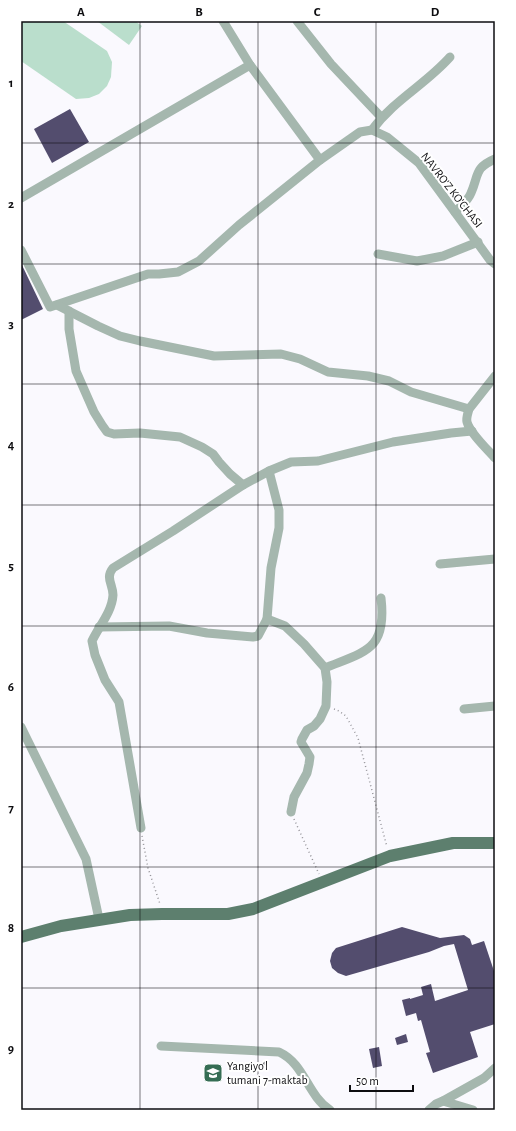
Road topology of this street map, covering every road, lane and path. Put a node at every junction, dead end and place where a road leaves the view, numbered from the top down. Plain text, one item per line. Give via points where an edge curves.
1 (223, 21) edge
2 (297, 21) edge
3 (450, 57) dead end
4 (250, 65) junction
5 (381, 117) junction
6 (372, 130) junction
7 (495, 159) edge
8 (320, 160) junction
9 (21, 198) edge
10 (455, 212) junction
11 (478, 242) junction
12 (21, 250) edge
13 (378, 254) dead end
14 (493, 261) edge
15 (56, 305) junction
16 (69, 311) junction
17 (495, 376) edge
18 (469, 409) junction
19 (472, 432) junction
20 (495, 458) edge
21 (269, 471) junction
22 (243, 485) junction
23 (495, 559) edge
24 (440, 564) dead end
25 (381, 598) dead end
26 (267, 619) junction
27 (99, 627) junction
28 (325, 668) junction
29 (326, 706) junction
30 (495, 706) edge
31 (464, 709) dead end
32 (21, 727) edge
33 (291, 812) joint
34 (141, 828) joint
35 (495, 843) edge
36 (390, 856) junction
37 (322, 882) junction
38 (162, 914) junction
39 (98, 919) junction
40 (21, 937) edge
41 (161, 1046) dead end
42 (495, 1068) edge
43 (443, 1101) junction
44 (330, 1110) edge
45 (429, 1110) edge
46 (473, 1110) edge

1 - 4 street
2 - 5 street via 331,64
3 - 5 street
4 - 8 street
4 - 9 street
5 - 6 street
6 - 8 street via 360,132
6 - 10 street, NAVRO'Z KO'CHASI via 387,138 419,163
7 - 10 street via 480,168 471,194
8 - 15 street via 239,225 199,261 178,272 148,274
10 - 11 street, NAVRO'Z KO'CHASI
11 - 13 street via 443,256 417,262
11 - 14 street, NAVRO'Z KO'CHASI
12 - 15 street via 50,306
15 - 16 street
16 - 18 street via 120,336 140,341 214,356 281,354 300,359 328,372 389,381 411,392
16 - 22 street via 69,329 76,371 94,412 107,432 180,437 213,454
17 - 18 street
18 - 19 street via 467,422
19 - 20 street
19 - 21 street via 451,432 393,442 318,461 291,462
21 - 22 street
21 - 26 street via 279,510
22 - 27 street via 113,568 109,575 113,594 110,609
23 - 24 street
25 - 28 street via 381,628 379,636 369,649
26 - 27 street via 258,636 253,637 169,626
26 - 28 street via 285,626
27 - 34 street via 92,641 94,655 105,680 119,702
28 - 29 street
29 - 33 street via 320,719 307,730 302,739 310,757 308,773 294,797
29 - 36 path via 346,716 358,738
30 - 31 street
32 - 39 street via 86,859
33 - 37 path
34 - 38 path via 148,868
35 - 36 main road via 453,843
36 - 37 main road
37 - 38 main road via 253,909 228,914
38 - 39 main road
39 - 40 main road
41 - 44 street via 279,1052 287,1055 295,1062 321,1103
42 - 43 street via 484,1078
43 - 45 street
43 - 46 street

